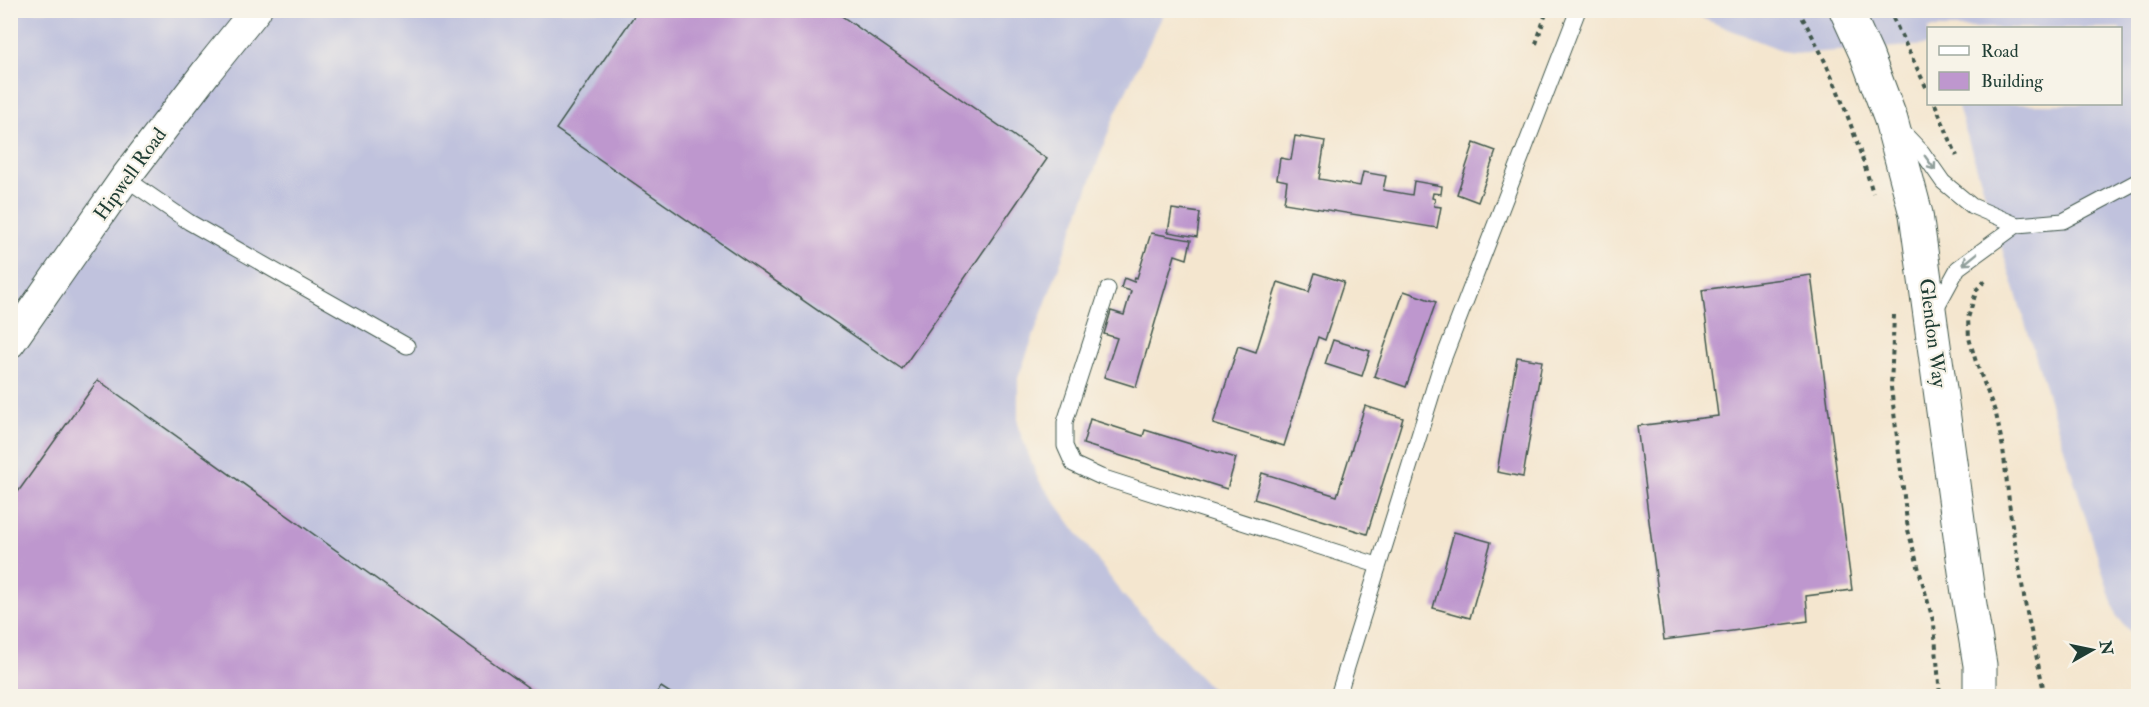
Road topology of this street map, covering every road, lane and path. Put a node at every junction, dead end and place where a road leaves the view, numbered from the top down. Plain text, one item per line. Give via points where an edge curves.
1 (256, 10) edge
2 (1578, 10) edge
3 (1798, 10) edge
4 (1846, 10) edge
5 (1889, 10) edge
6 (1927, 87) edge
7 (1935, 105) edge
8 (1891, 120) junction
9 (1959, 160) dead end
10 (125, 178) junction
11 (2139, 181) edge
12 (1875, 198) dead end
13 (2017, 225) junction
14 (1988, 277) dead end
15 (1108, 289) dead end
16 (1894, 312) dead end
17 (1931, 317) junction
18 (10, 343) edge
19 (407, 346) dead end
20 (1377, 565) junction
21 (1980, 681) edge
22 (1338, 696) edge
23 (1940, 696) edge
24 (1992, 696) edge
25 (2045, 696) edge

1 - 10 street, Hipwell Road
2 - 20 lane via 1441,365
3 - 12 path via 1851,121
4 - 8 street, Glendon Way
5 - 6 path
7 - 9 path
8 -> 13 lane via 1943,182 1972,206
8 - 17 street, Glendon Way via 1916,214
10 - 18 street, Hipwell Road
10 - 19 lane via 189,222
11 - 13 lane via 2063,221
13 -> 17 lane via 1958,268
14 - 25 path via 1977,289 1968,318 1969,338 1998,426 2025,608
15 - 20 lane via 1065,422 1065,446 1073,464 1101,477
16 - 23 path via 1890,387 1908,530 1934,624
17 - 21 street, Glendon Way
20 - 22 lane
21 - 24 street, Glendon Way

